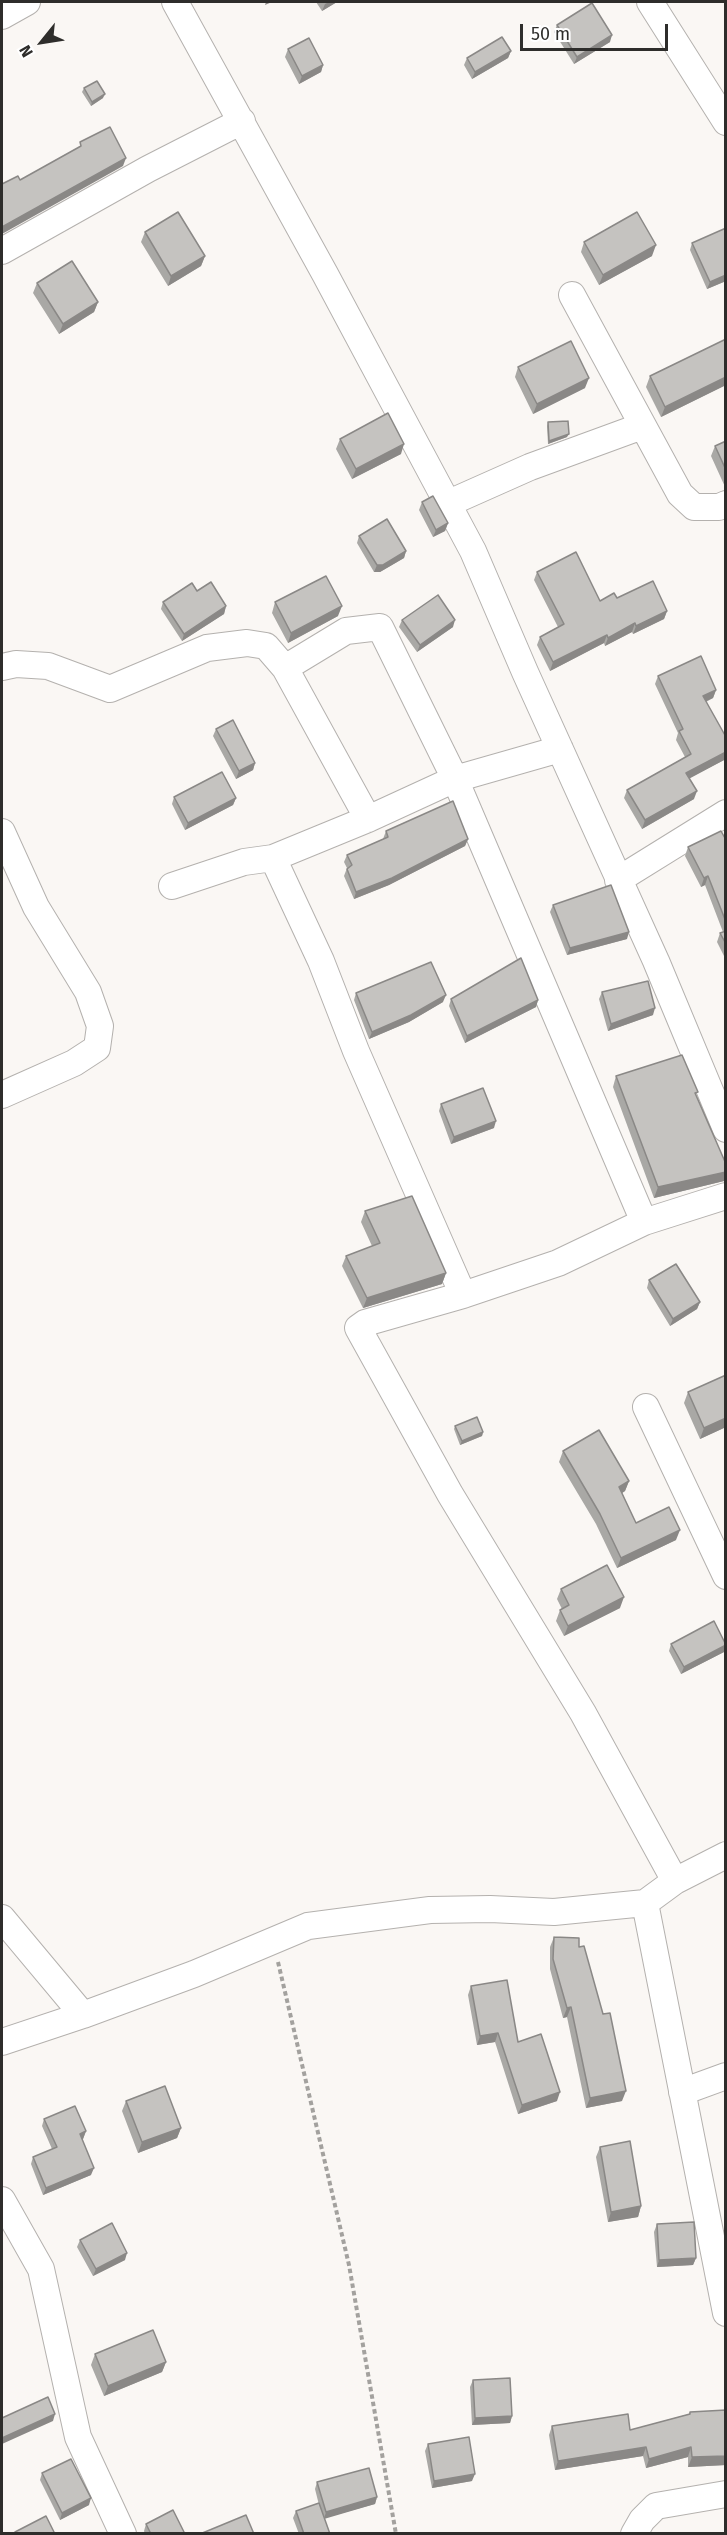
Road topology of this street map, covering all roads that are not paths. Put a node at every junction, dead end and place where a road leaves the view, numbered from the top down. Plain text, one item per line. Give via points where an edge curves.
1 (27, 2) edge
2 (175, 2) edge
3 (650, 2) edge
4 (2, 15) edge
5 (242, 121) junction
6 (726, 122) edge
7 (2, 251) edge
8 (572, 295) dead end
9 (642, 426) junction
10 (449, 503) junction
11 (726, 504) edge
12 (2, 667) edge
13 (285, 668) junction
14 (560, 749) junction
15 (455, 779) junction
16 (726, 813) edge
17 (368, 819) junction
18 (2, 832) edge
19 (273, 858) junction
20 (618, 880) junction
21 (172, 886) dead end
22 (2, 1095) edge
23 (726, 1129) edge
24 (726, 1196) edge
25 (644, 1222) junction
26 (463, 1295) junction
27 (646, 1407) dead end
28 (726, 1576) edge
29 (726, 1855) edge
30 (675, 1881) junction
31 (645, 1903) junction
32 (2, 1918) edge
33 (83, 2015) junction
34 (2, 2042) edge
35 (726, 2076) edge
36 (682, 2092) junction
37 (2, 2200) edge
38 (726, 2313) edge
39 (726, 2494) edge
40 (123, 2534) edge
41 (634, 2534) edge

1 - 4 street
2 - 5 street
3 - 6 street
5 - 7 street
5 - 10 street
8 - 9 street
9 - 10 street via 530,467
9 - 11 street via 680,494 694,507
10 - 14 street
12 - 13 street via 48,666 110,690 207,648 247,643 266,646
13 - 15 street via 346,631 380,627
13 - 17 street
14 - 15 street
14 - 20 street
15 - 17 street
15 - 25 street
16 - 20 street
17 - 19 street
18 - 22 street via 36,907 88,992 100,1026 97,1048 74,1063
19 - 21 street via 244,862
19 - 26 street
20 - 23 street
24 - 25 street
25 - 26 street via 558,1263
26 - 30 street via 358,1328 450,1494 583,1713
27 - 28 street
29 - 30 street
30 - 31 street
31 - 33 street via 554,1912 430,1910 308,1926
31 - 36 street
32 - 33 street
33 - 34 street
35 - 36 street
36 - 38 street
37 - 40 street via 42,2269 78,2437
39 - 41 street via 656,2506

